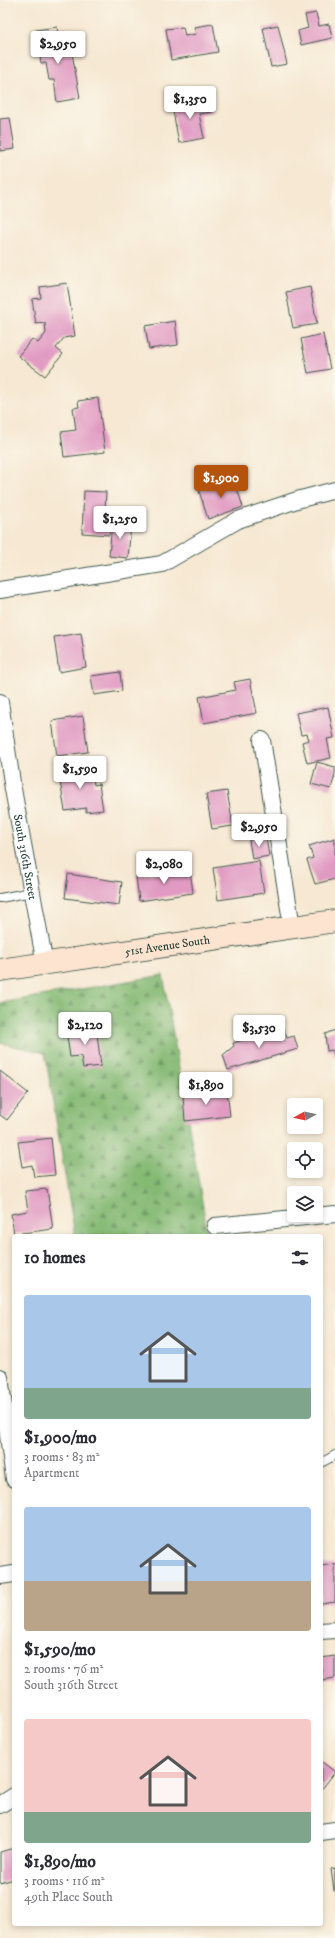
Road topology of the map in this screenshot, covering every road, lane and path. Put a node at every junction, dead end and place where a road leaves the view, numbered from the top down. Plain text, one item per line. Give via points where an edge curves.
1 (335, 490) edge
2 (0, 590) edge
3 (0, 702) edge
4 (262, 740) dead end
5 (7, 790) edge
6 (32, 892) junction
7 (0, 898) edge
8 (335, 921) edge
9 (292, 927) junction
10 (45, 964) junction
11 (0, 970) edge
12 (335, 1214) edge
13 (215, 1226) dead end
14 (0, 1377) edge
15 (335, 1455) edge
16 (323, 1462) edge
17 (12, 1464) edge
18 (12, 1574) edge
19 (0, 1576) edge
20 (335, 1630) edge
21 (323, 1631) edge
22 (12, 1797) edge
23 (0, 1805) edge
24 (335, 1830) edge
25 (323, 1832) edge

1 - 2 street via 238,520 162,564
3 - 5 street, South 316th Street
4 - 9 street
5 - 6 street, South 316th Street
6 - 7 lane
6 - 10 street, South 316th Street
8 - 9 main road, 51st Avenue South
9 - 10 main road, 51st Avenue South
10 - 11 main road, 51st Avenue South
12 - 13 street
14 - 17 street
15 - 16 lane
18 - 19 street
20 - 21 street
22 - 23 street
24 - 25 street

